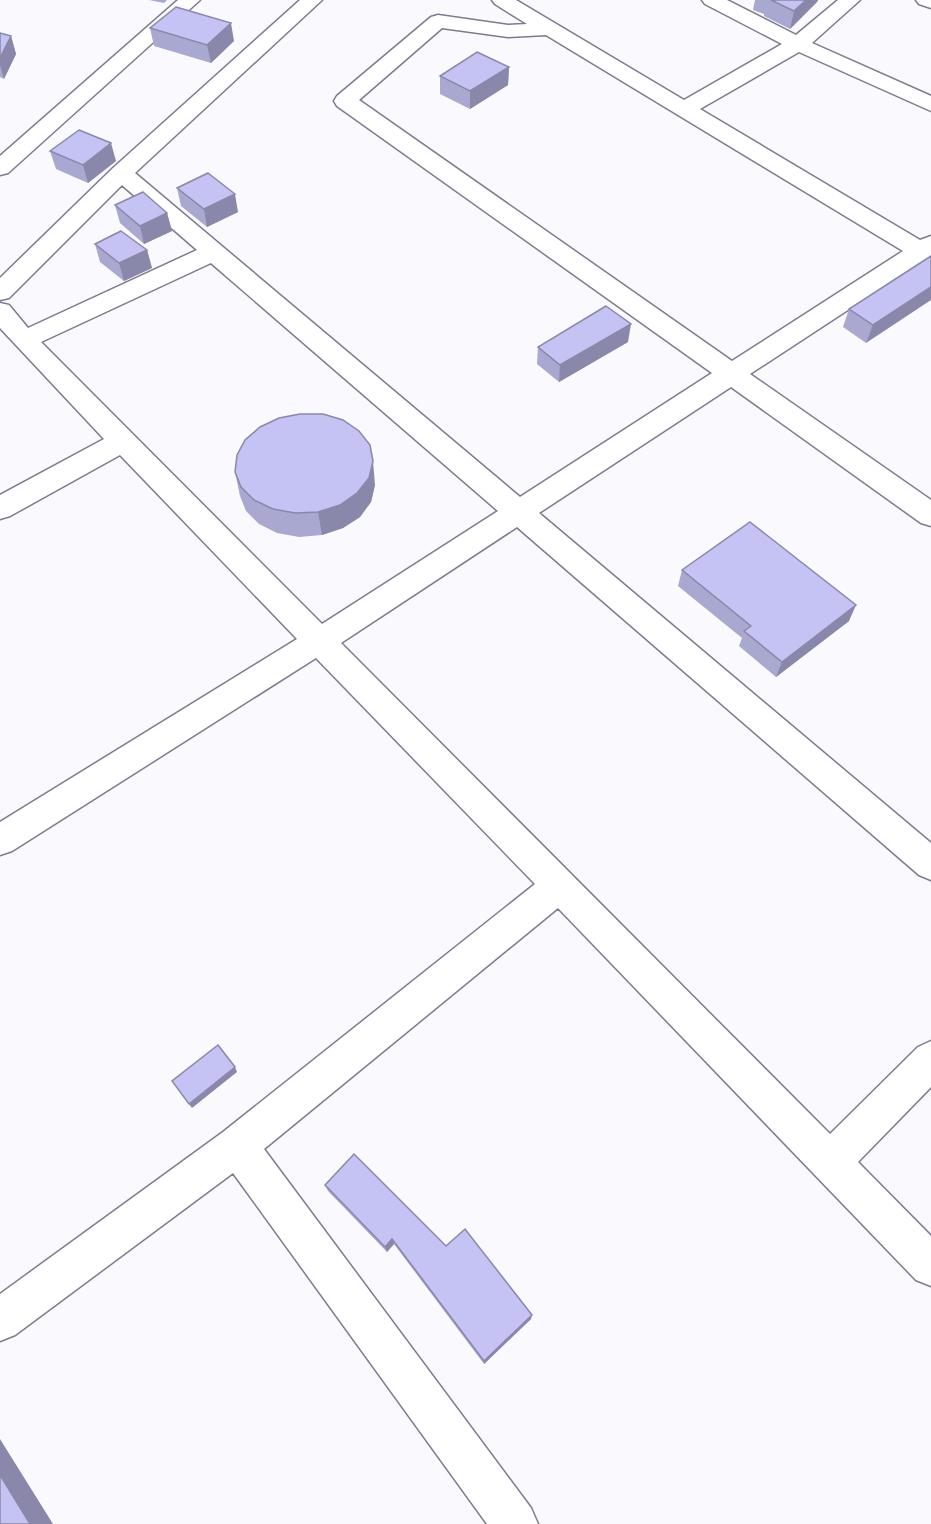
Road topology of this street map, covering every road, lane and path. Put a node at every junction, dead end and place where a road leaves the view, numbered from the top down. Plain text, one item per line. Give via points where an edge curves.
1 (190, 0) edge
2 (312, 0) edge
3 (712, 0) edge
4 (850, 0) edge
5 (926, 0) edge
6 (508, 1) edge
7 (931, 2) edge
8 (550, 29) junction
9 (798, 44) junction
10 (931, 104) edge
11 (684, 109) junction
12 (0, 168) edge
13 (121, 173) junction
14 (927, 251) edge
15 (214, 252) junction
16 (0, 292) edge
17 (0, 311) edge
18 (24, 340) junction
19 (731, 374) junction
20 (123, 441) junction
21 (0, 508) edge
22 (518, 512) junction
23 (931, 515) edge
24 (319, 641) junction
25 (0, 840) edge
26 (931, 864) edge
27 (559, 886) junction
28 (931, 1060) edge
29 (237, 1146) junction
30 (830, 1162) junction
31 (931, 1265) edge
32 (0, 1320) edge
33 (514, 1524) edge

1 - 12 street
2 - 13 street
3 - 9 street
4 - 9 street
5 - 7 street
6 - 8 street
8 - 11 street
8 - 19 street via 508,31 438,21 345,101
9 - 10 street
9 - 11 street
11 - 14 street
13 - 15 street
13 - 16 street
14 - 19 street
15 - 18 street
15 - 22 street
17 - 18 street
18 - 20 street
19 - 22 street
19 - 23 street
20 - 21 street
20 - 24 street
22 - 24 street
22 - 26 street
24 - 25 street
24 - 27 street
27 - 29 street
27 - 30 street
28 - 30 street
29 - 32 street
29 - 33 street
30 - 31 street

